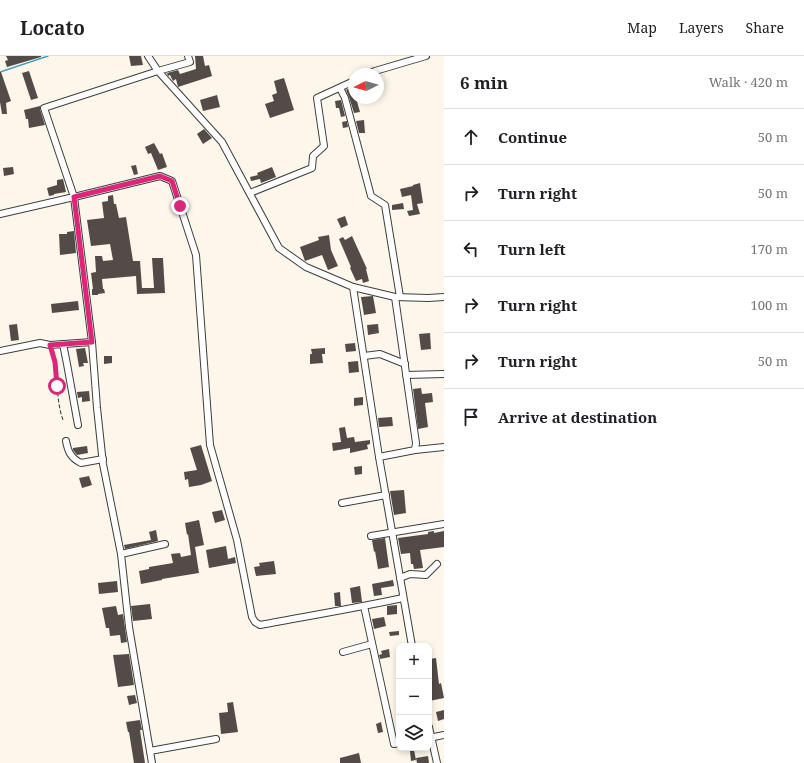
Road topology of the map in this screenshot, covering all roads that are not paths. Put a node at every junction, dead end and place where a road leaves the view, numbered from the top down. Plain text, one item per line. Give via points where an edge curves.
1 (148, 56) edge
2 (188, 56) edge
3 (426, 56) edge
4 (384, 68) edge
5 (158, 70) junction
6 (348, 83) edge
7 (340, 88) junction
8 (250, 193) junction
9 (74, 197) junction
10 (0, 214) edge
11 (353, 287) junction
12 (398, 297) junction
13 (444, 297) edge
14 (92, 342) junction
15 (62, 344) junction
16 (0, 351) edge
17 (364, 356) junction
18 (405, 364) junction
19 (444, 374) edge
20 (406, 375) junction
21 (78, 425) dead end
22 (66, 441) dead end
23 (444, 447) edge
24 (415, 450) junction
25 (379, 457) junction
26 (103, 459) junction
27 (386, 495) junction
28 (342, 504) dead end
29 (444, 524) edge
30 (392, 532) junction
31 (372, 536) dead end
32 (165, 544) dead end
33 (121, 554) junction
34 (438, 564) dead end
35 (400, 578) junction
36 (403, 598) junction
37 (364, 606) junction
38 (411, 643) edge
39 (372, 644) junction
40 (343, 652) dead end
41 (444, 736) edge
42 (432, 738) edge
43 (216, 739) dead end
44 (396, 744) edge
45 (432, 745) edge
46 (150, 751) junction
47 (152, 763) edge
48 (437, 763) edge

1 - 5 street
2 - 5 street via 190,62
3 - 4 street
5 - 8 street via 222,142
5 - 9 street via 44,108
6 - 7 street
7 - 8 street via 317,98 324,146 313,156 312,168
7 - 12 street via 345,98 371,196 385,205
8 - 11 street via 279,248 306,267
9 - 10 street
9 - 14 street
9 - 37 street via 160,176 172,181 196,255 210,445 237,540 255,622 260,625
11 - 12 street
11 - 17 street
12 - 13 street
12 - 18 street
14 - 15 street
14 - 26 street
15 - 16 street via 40,343
15 - 21 street via 68,364
17 - 18 street via 380,354
17 - 25 street
18 - 20 street
19 - 20 street
20 - 24 street
22 - 26 street via 72,458 81,463
23 - 24 street
24 - 25 street
25 - 27 street
26 - 33 street
27 - 28 street
27 - 30 street
29 - 30 street
30 - 31 street
30 - 35 street
32 - 33 street
33 - 46 street via 129,627
34 - 35 street via 426,575 410,574
35 - 36 street
36 - 37 street
36 - 38 street
37 - 39 street
39 - 40 street
39 - 44 street via 394,744
41 - 42 street
43 - 46 street
45 - 48 street
46 - 47 street

